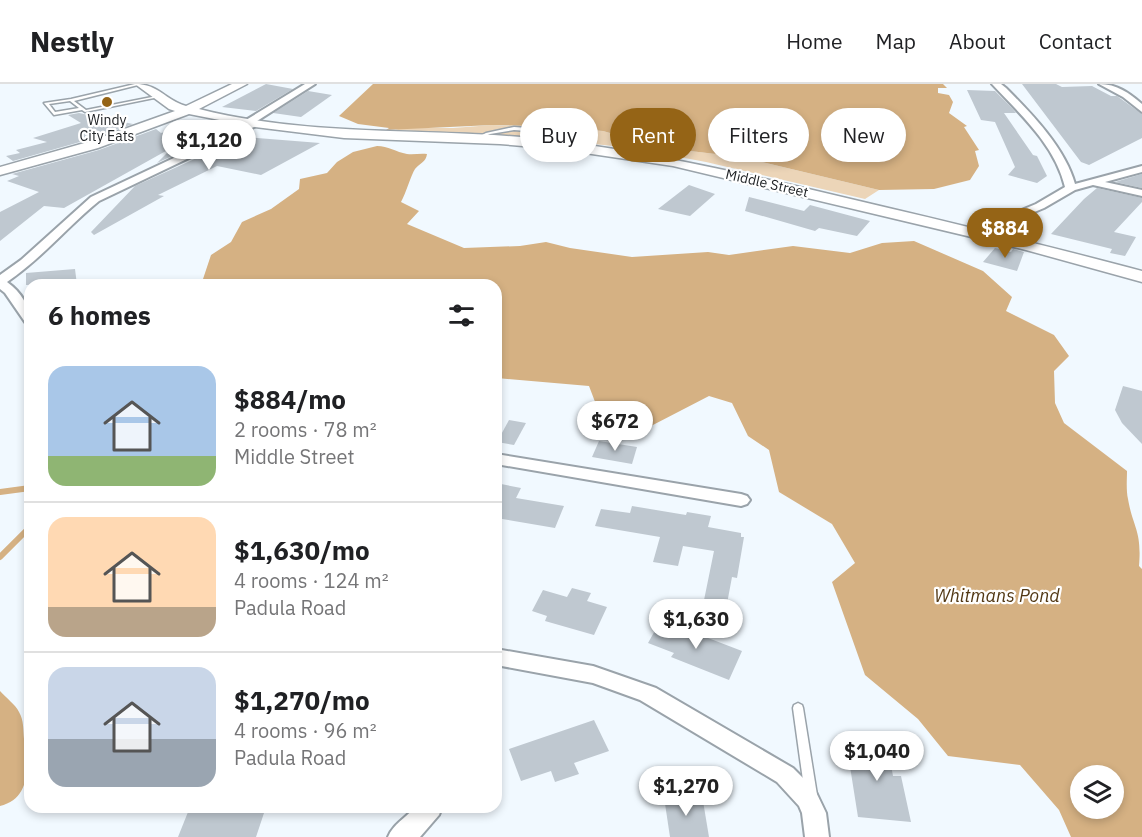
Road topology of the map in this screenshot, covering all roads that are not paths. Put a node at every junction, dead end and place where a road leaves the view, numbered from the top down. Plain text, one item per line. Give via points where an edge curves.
1 (141, 84) edge
2 (241, 84) edge
3 (310, 84) edge
4 (996, 84) edge
5 (1103, 84) edge
6 (158, 97) junction
7 (71, 100) junction
8 (1142, 109) edge
9 (84, 110) junction
10 (188, 111) junction
11 (90, 115) dead end
12 (252, 123) junction
13 (1142, 169) edge
14 (0, 171) edge
15 (1087, 182) junction
16 (1071, 188) junction
17 (1142, 193) edge
18 (975, 233) junction
19 (1142, 277) edge
20 (0, 282) edge
21 (24, 310) edge
22 (502, 460) edge
23 (741, 500) dead end
24 (502, 658) edge
25 (798, 708) dead end
26 (425, 813) edge
27 (814, 813) junction
28 (400, 837) edge
29 (817, 837) edge

1 - 6 main road, Middle Street
1 - 7 lane
2 - 10 main road
3 - 12 street
4 - 16 street via 1055,152
5 - 8 street via 1126,95
6 - 9 lane
6 - 10 main road, Middle Street
7 - 9 lane
7 - 9 lane via 46,103 54,114
9 - 11 lane
10 - 12 main road, Middle Street
10 - 14 main road via 109,140
12 - 18 main road, Middle Street via 344,134 584,148 695,166
12 - 20 street via 95,200
13 - 15 street
15 - 16 street
15 - 17 street
16 - 18 street via 1040,206
18 - 19 main road, Middle Street
20 - 21 street
22 - 23 street
24 - 27 street via 627,684 785,775
25 - 27 lane
26 - 28 street
27 - 29 street

